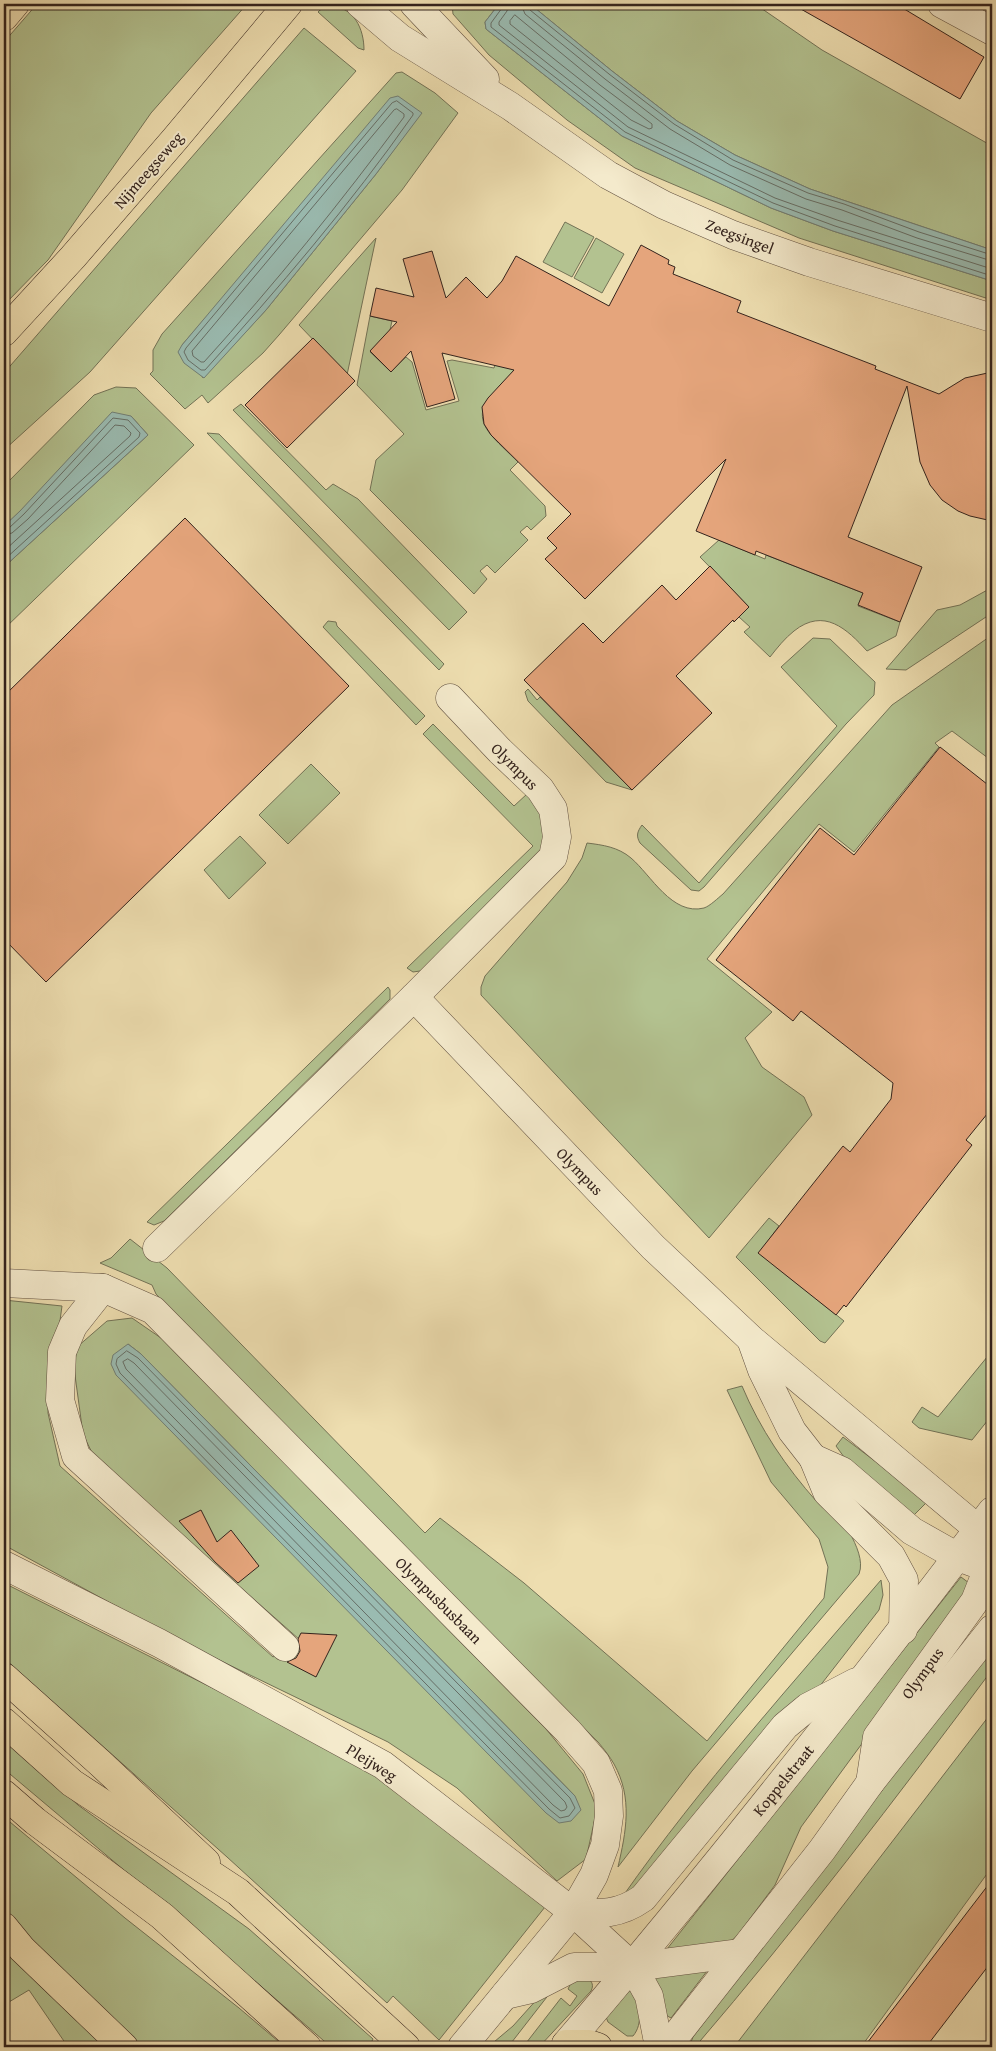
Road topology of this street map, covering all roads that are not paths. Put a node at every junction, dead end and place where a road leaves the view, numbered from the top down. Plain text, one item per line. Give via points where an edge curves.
1 (15, 4) edge
2 (288, 4) edge
3 (360, 4) edge
4 (942, 4) edge
5 (421, 6) edge
6 (4, 17) edge
7 (992, 31) edge
8 (400, 38) junction
9 (510, 106) junction
10 (992, 318) edge
11 (4, 332) edge
12 (450, 698) dead end
13 (414, 997) junction
14 (157, 1248) dead end
15 (4, 1283) edge
16 (103, 1288) junction
17 (752, 1340) junction
18 (826, 1402) junction
19 (792, 1431) junction
20 (813, 1458) junction
21 (985, 1520) edge
22 (958, 1557) junction
23 (4, 1565) edge
24 (990, 1569) edge
25 (992, 1629) edge
26 (903, 1630) junction
27 (285, 1647) dead end
28 (4, 1677) edge
29 (864, 1678) junction
30 (4, 1722) edge
31 (870, 1783) junction
32 (4, 1794) edge
33 (238, 1892) junction
34 (573, 1912) junction
35 (4, 1927) edge
36 (741, 1953) junction
37 (632, 1967) junction
38 (505, 1995) junction
39 (404, 2045) edge
40 (565, 2046) edge
41 (124, 2047) edge
42 (307, 2047) edge
43 (462, 2047) edge
44 (598, 2047) edge
45 (659, 2047) edge
46 (667, 2047) edge

1 - 6 main road
2 - 11 main road, Nijmeegseweg via 67,264
3 - 8 street, Zeegsingel
4 - 7 street
5 - 8 street
5 - 9 street, Zeegsingel
8 - 9 street, Zeegsingel
9 - 10 street, Zeegsingel via 608,175 673,209 809,262
12 - 13 street, Olympus via 540,789 553,809 557,837 553,857
13 - 14 street, Olympus
13 - 17 street, Olympus via 653,1247
15 - 16 street, Olympusbusbaan
16 - 27 street via 73,1326 62,1352 60,1400 76,1456
16 - 34 street, Olympusbusbaan via 153,1310 596,1763 608,1791 605,1845 594,1875
17 - 18 street, Olympus
17 - 19 street, Olympus via 762,1370
18 - 19 street
18 - 21 street, Olympus
19 - 20 street, Olympus
20 - 22 street, Olympus via 842,1472 912,1531
20 - 26 street, Olympus via 827,1492 891,1556 904,1580
21 - 22 street, Koppelstraat
21 - 24 street
22 - 24 street, Olympus
22 - 26 street, Koppelstraat
23 - 34 street, Pleijweg via 159,1643 383,1765
24 - 31 street, Olympus via 975,1601 877,1737
25 - 31 street
26 - 29 street, Koppelstraat
28 - 33 main road
29 - 34 street via 808,1707 786,1726 643,1898 630,1907 605,1914
29 - 37 street, Koppelstraat
30 - 33 main road via 72,1783
31 - 36 street
32 - 42 main road via 162,1916
33 - 39 main road
34 - 37 street, Pleijweg
34 - 38 street, Olympusbusbaan
35 - 41 main road via 22,1949
36 - 37 street
36 - 46 street
37 - 38 street via 574,1967 531,1989
37 - 40 street, Koppelstraat
37 - 45 street, Pleijweg via 649,1996
38 - 43 street, Olympusbusbaan
40 - 44 main road via 589,2044

